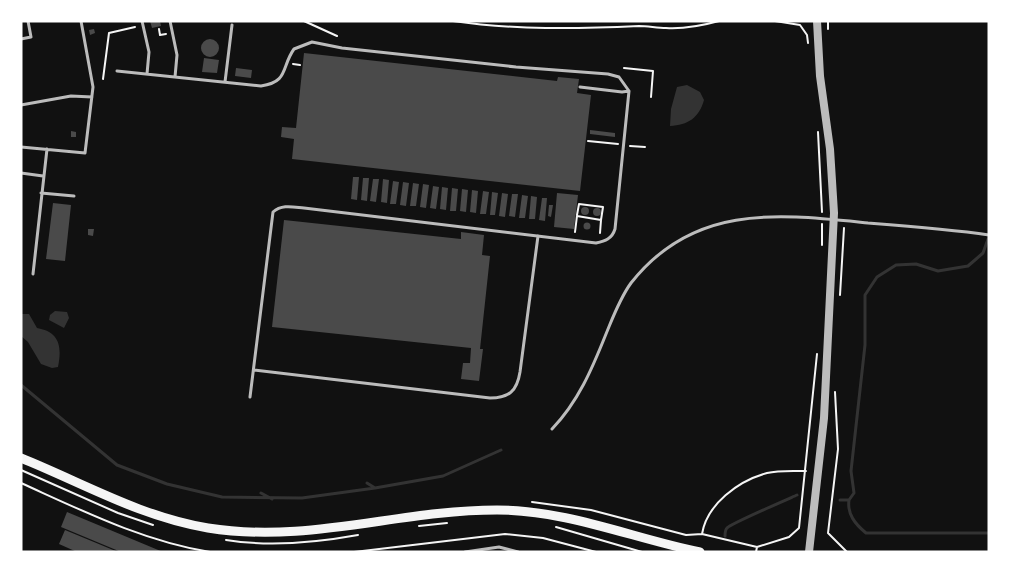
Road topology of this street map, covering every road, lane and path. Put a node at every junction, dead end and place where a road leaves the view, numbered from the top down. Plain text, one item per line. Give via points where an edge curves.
1 (28, 21) edge
2 (81, 21) edge
3 (142, 21) edge
4 (170, 21) edge
5 (304, 21) edge
6 (453, 21) edge
7 (719, 21) edge
8 (775, 21) edge
9 (817, 21) edge
10 (232, 25) dead end
11 (135, 27) dead end
12 (337, 36) dead end
13 (21, 39) edge
14 (809, 48) dead end
15 (624, 68) dead end
16 (117, 71) dead end
17 (147, 74) junction
18 (176, 77) junction
19 (103, 79) dead end
20 (226, 82) junction
21 (580, 86) dead end
22 (629, 91) junction
23 (92, 97) junction
24 (651, 97) dead end
25 (21, 105) edge
26 (817, 124) dead end
27 (21, 147) edge
28 (46, 149) junction
29 (21, 173) edge
30 (43, 176) junction
31 (41, 193) junction
32 (74, 196) dead end
33 (581, 200) dead end
34 (579, 204) junction
35 (577, 216) junction
36 (822, 218) junction
37 (833, 218) junction
38 (601, 220) junction
39 (844, 220) junction
40 (575, 232) dead end
41 (600, 233) dead end
42 (989, 235) edge
43 (538, 236) junction
44 (823, 251) dead end
45 (33, 274) dead end
46 (840, 299) dead end
47 (818, 347) dead end
48 (254, 370) junction
49 (835, 388) dead end
50 (250, 397) dead end
51 (552, 429) dead end
52 (21, 458) edge
53 (806, 471) junction
54 (21, 483) edge
55 (528, 502) dead end
56 (702, 534) junction
57 (757, 546) junction
58 (210, 552) edge
59 (354, 552) edge
60 (465, 552) edge
61 (518, 552) edge
62 (596, 552) edge
63 (700, 552) edge
64 (756, 552) edge
65 (809, 552) edge
66 (847, 552) edge

1 - 13 lane via 31,38
2 - 23 lane
3 - 17 lane via 149,52
4 - 18 lane via 177,55
5 - 12 path
6 - 7 path via 499,28 576,29 681,28
8 - 14 path via 800,25 807,35
9 - 37 street via 820,76 830,150
10 - 20 lane
11 - 19 path via 109,33
15 - 24 path via 653,71
16 - 17 lane
17 - 18 lane
18 - 20 lane
20 - 22 lane via 270,85 284,74 294,49 312,42 497,65 608,74 618,77
21 - 22 lane
22 - 43 lane via 614,233 608,240 596,243
23 - 25 lane via 71,96
23 - 28 lane via 85,153
26 - 36 path
27 - 28 lane
28 - 30 lane
29 - 30 lane
30 - 31 lane
31 - 32 lane
31 - 45 lane
33 - 34 path
34 - 35 path
34 - 38 path via 603,207
35 - 38 path
35 - 40 path
36 - 37 lane
36 - 44 path
36 - 51 lane via 740,218 697,231 670,247 630,284 581,390 568,412
37 - 39 lane
37 - 65 street via 823,427
38 - 41 path
39 - 42 lane
39 - 46 path
43 - 48 lane via 518,386 508,395 490,398
43 - 48 lane via 304,208 277,208 273,212
47 - 53 path
48 - 50 lane
49 - 66 path via 838,448 828,533
52 - 63 main road via 149,513 236,532 320,531 448,512 500,510 557,515
53 - 56 path via 768,473 733,489 705,520
53 - 57 path via 799,528 790,537
54 - 58 path via 121,528 177,547
55 - 56 path via 591,510 686,536
56 - 57 path
57 - 64 path
59 - 62 path via 505,534 543,538
60 - 61 lane via 499,547

